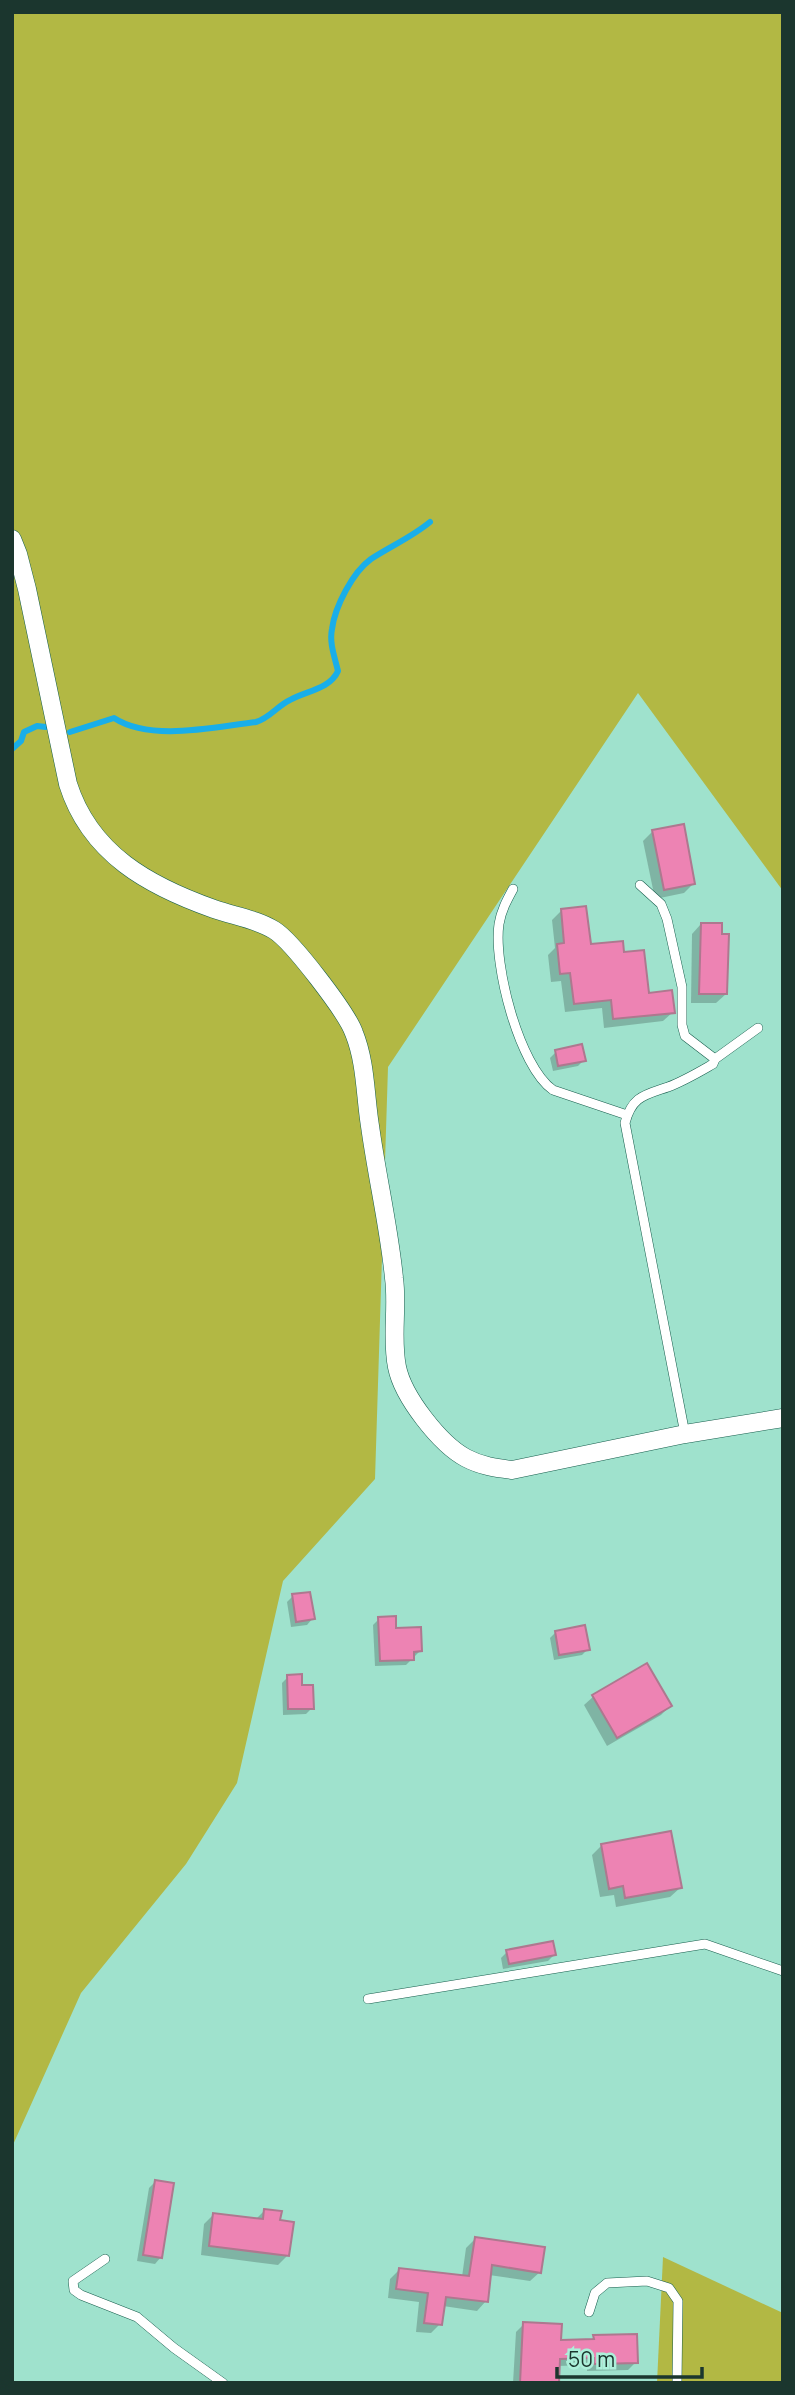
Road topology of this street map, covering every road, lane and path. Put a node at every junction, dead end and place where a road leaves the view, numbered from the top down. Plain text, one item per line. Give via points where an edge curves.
1 (12, 539) edge
2 (640, 885) dead end
3 (513, 889) dead end
4 (758, 1028) dead end
5 (715, 1059) junction
6 (627, 1115) junction
7 (783, 1418) edge
8 (685, 1433) junction
9 (783, 1971) edge
10 (368, 1999) dead end
11 (104, 2259) dead end
12 (589, 2312) dead end
13 (223, 2383) edge
14 (677, 2383) edge

1 - 8 street via 68,784 84,822 110,853 175,895 276,931 291,943 354,1031 394,1277 398,1369 432,1429 465,1458 512,1470
2 - 5 lane via 661,904 667,919 682,987 685,1036
3 - 6 lane via 503,910 499,938 515,1031 523,1049 542,1083 553,1090
4 - 5 lane
5 - 6 lane via 713,1065 695,1074 650,1091
6 - 8 lane
7 - 8 street
9 - 10 lane via 705,1944
11 - 13 lane via 73,2281 74,2290 137,2317
12 - 14 lane via 595,2293 607,2283 647,2281 669,2288 678,2301

